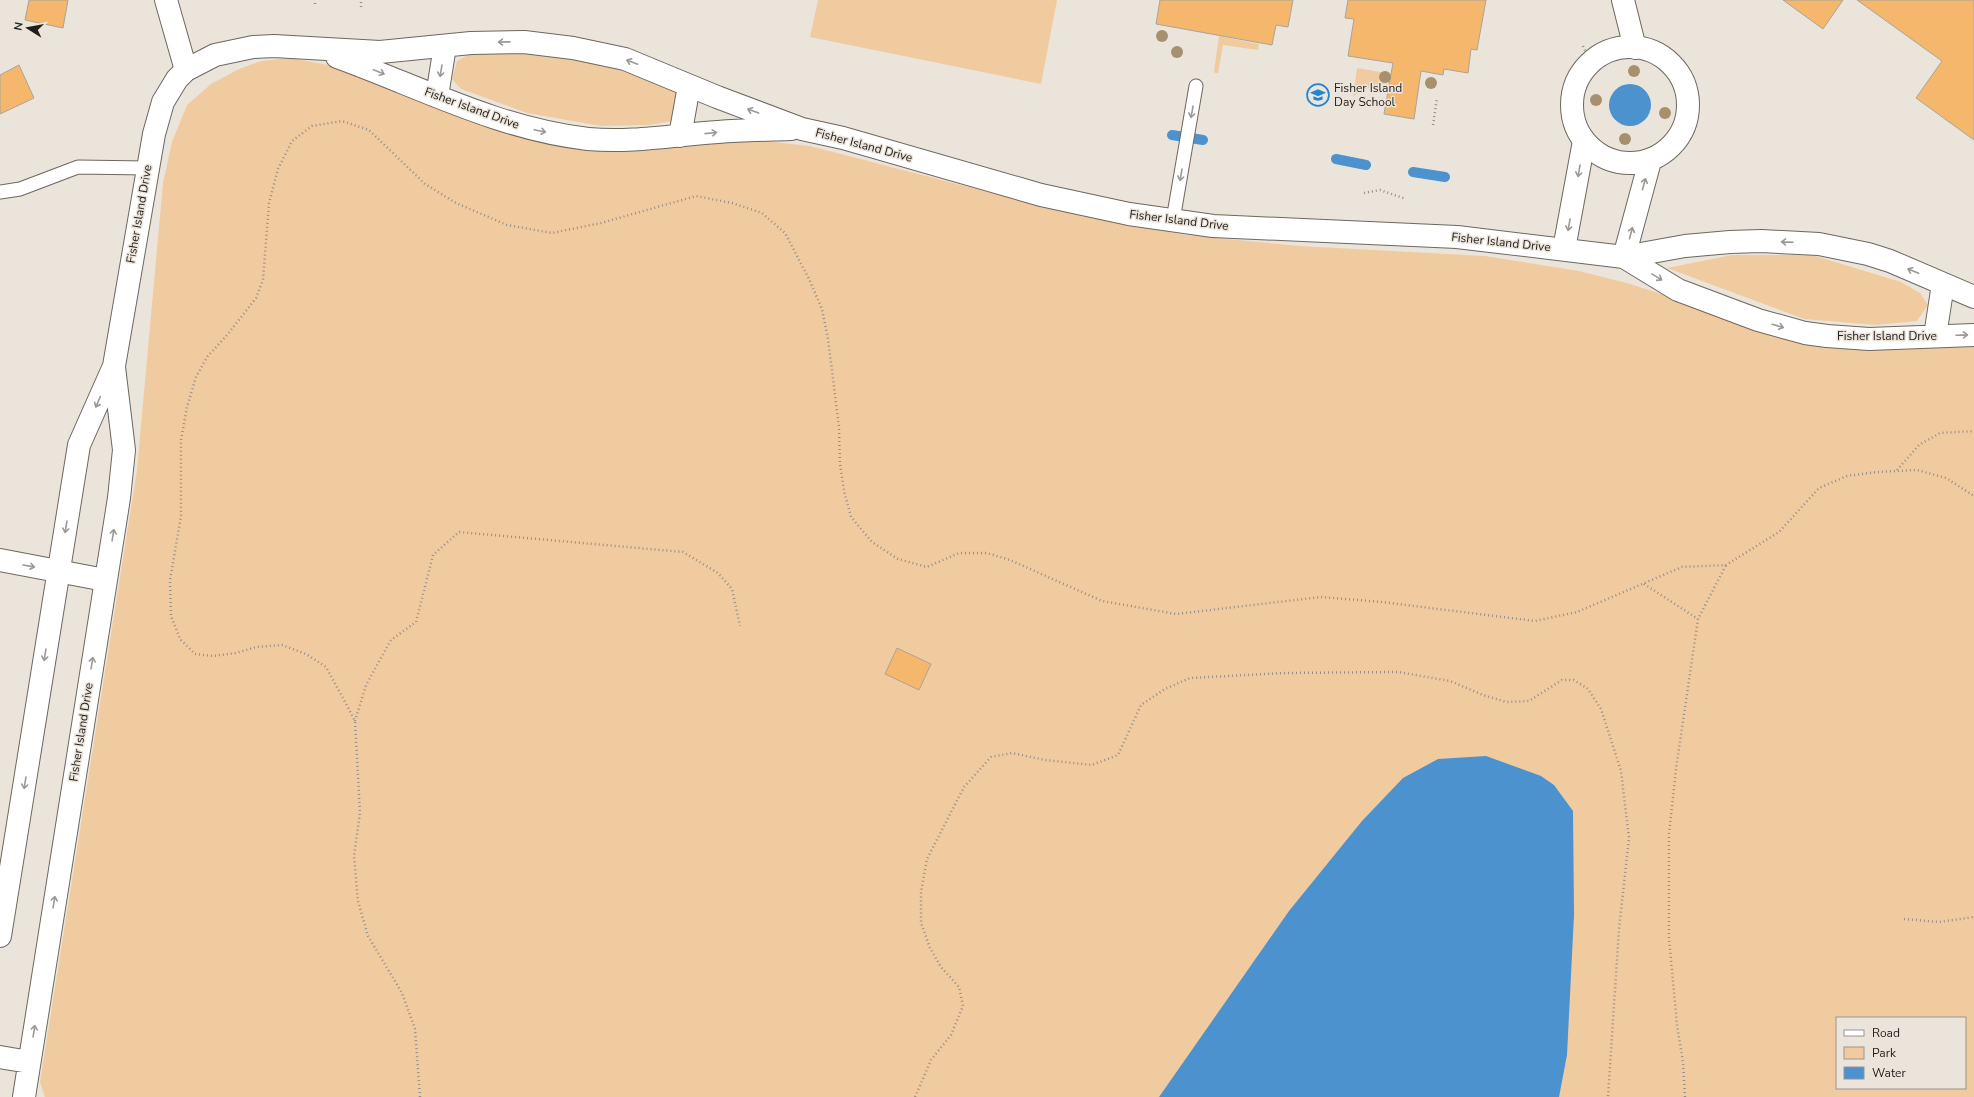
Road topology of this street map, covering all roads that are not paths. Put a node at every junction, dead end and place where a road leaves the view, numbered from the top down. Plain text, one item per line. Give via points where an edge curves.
1 (166, 0) edge
2 (1623, 0) edge
3 (445, 46) junction
4 (1635, 48) junction
5 (316, 49) junction
6 (186, 70) junction
7 (690, 86) junction
8 (1196, 86) dead end
9 (437, 96) junction
10 (802, 129) junction
11 (680, 136) junction
12 (1584, 141) junction
13 (1650, 160) junction
14 (147, 168) junction
15 (0, 192) edge
16 (1173, 220) junction
17 (1564, 249) junction
18 (1624, 257) junction
19 (1943, 284) junction
20 (1974, 298) edge
21 (1974, 335) edge
22 (1935, 336) junction
23 (114, 366) junction
24 (0, 560) edge
25 (59, 571) junction
26 (105, 580) junction
27 (0, 936) edge
28 (0, 1057) edge
29 (29, 1062) junction
30 (24, 1097) edge

1 - 6 street
2 - 4 street
3 - 5 street, Fisher Island Drive via 380,52
7 -> 3 street, Fisher Island Drive via 625,59 573,48 524,42
3 -> 9 street
4 - 12 street via 1586,54 1573,94 1574,119
4 - 13 street via 1651,52 1672,66 1680,76 1687,97 1685,121 1676,141 1669,150
5 - 6 street, Fisher Island Drive via 253,47 215,55
5 -> 9 street, Fisher Island Drive
6 - 14 street, Fisher Island Drive via 177,79 163,102
10 -> 7 street, Fisher Island Drive
7 - 11 street
8 -> 16 lane
9 -> 11 street, Fisher Island Drive via 514,125 565,136 618,140
11 -> 10 street, Fisher Island Drive
10 - 16 street, Fisher Island Drive via 843,138 1054,198 1129,214
12 - 13 street via 1616,162 1637,164
12 -> 17 street, Fisher Island Drive
18 -> 13 street
14 - 15 lane via 78,166 20,189
14 - 23 street, Fisher Island Drive
16 - 17 street, Fisher Island Drive via 1213,226 1457,237
17 - 18 street, Fisher Island Drive
19 -> 18 street, Fisher Island Drive via 1875,256 1819,244 1730,242 1685,246
18 -> 22 street, Fisher Island Drive via 1678,290 1783,327 1848,338
19 - 20 street, Fisher Island Drive
19 - 22 street
22 -> 21 street, Fisher Island Drive
23 -> 25 street, Fisher Island Drive via 79,445
26 -> 23 street, Fisher Island Drive via 124,450
24 -> 25 street
25 - 26 street
25 -> 27 street, Fisher Island Drive
29 -> 26 street, Fisher Island Drive
28 - 29 street
29 - 30 street, Fisher Island Drive

